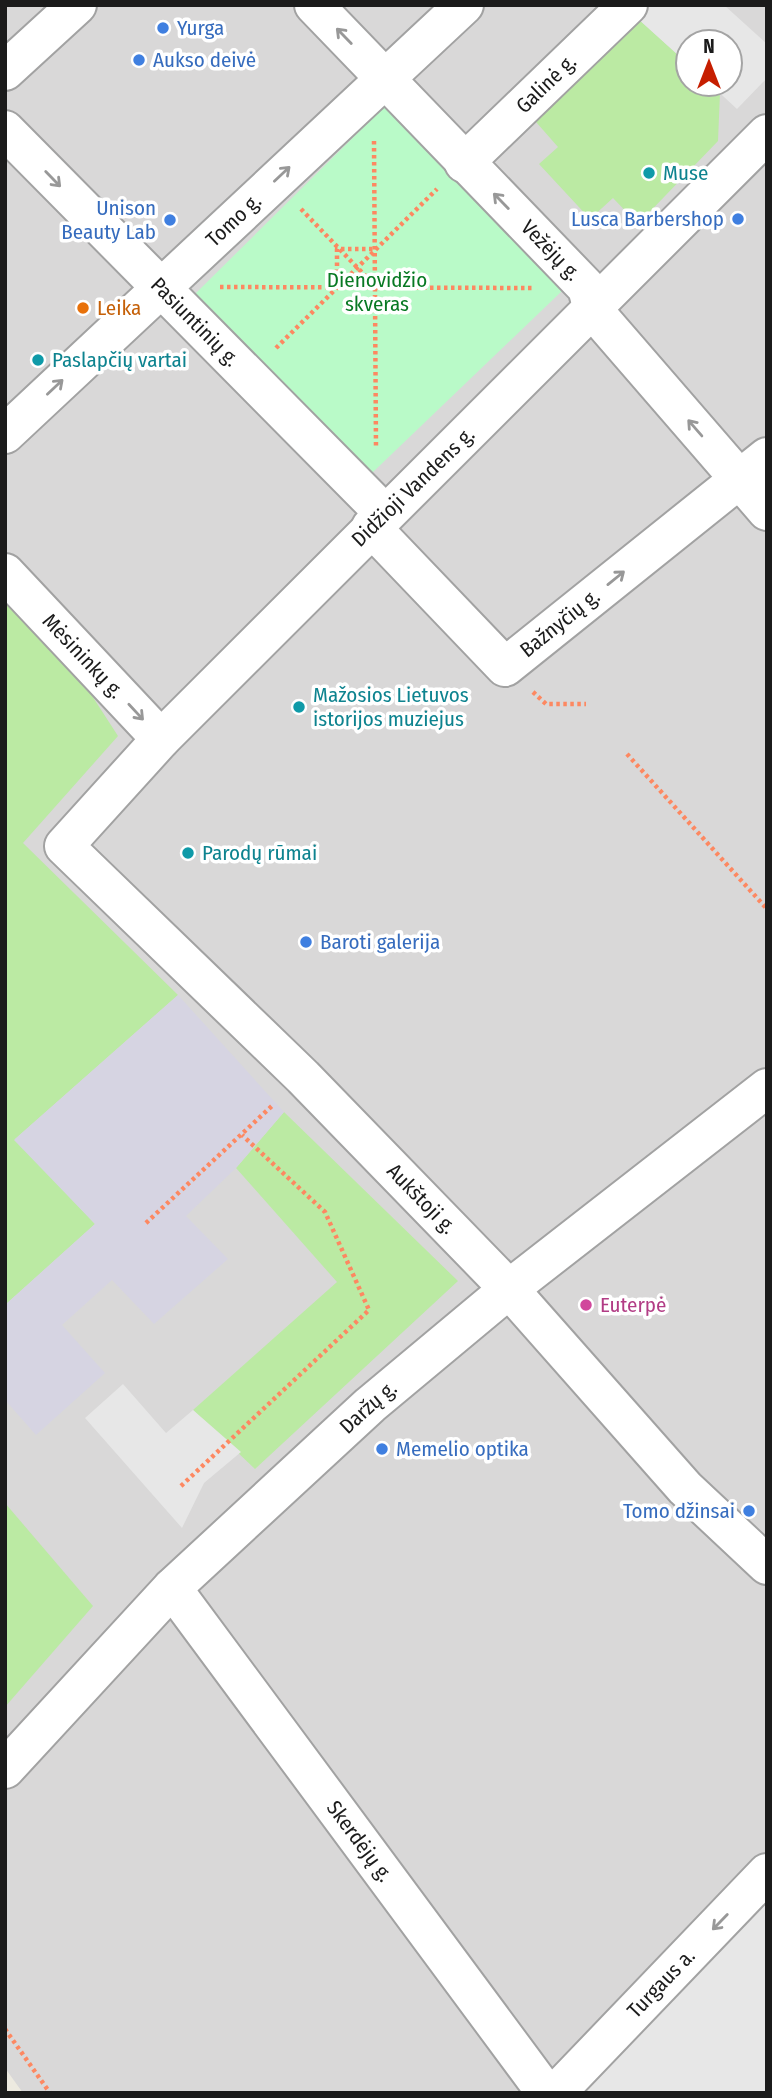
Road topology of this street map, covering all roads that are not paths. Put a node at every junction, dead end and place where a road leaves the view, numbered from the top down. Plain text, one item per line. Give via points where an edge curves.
1 (77, 5) edge
2 (314, 5) edge
3 (464, 5) edge
4 (628, 5) edge
5 (5, 71) edge
6 (379, 84) junction
7 (5, 130) edge
8 (767, 134) edge
9 (464, 163) junction
10 (160, 288) junction
11 (590, 299) junction
12 (5, 434) edge
13 (753, 468) edge
14 (767, 511) edge
15 (377, 515) junction
16 (5, 573) edge
17 (161, 739) junction
18 (64, 846) joint
19 (767, 1088) edge
20 (509, 1289) junction
21 (767, 1565) edge
22 (172, 1588) junction
23 (5, 1769) edge
24 (767, 1872) edge
25 (546, 2093) edge
26 (556, 2093) edge

1 - 5 street
6 -> 2 street, Vežėjų g.
3 - 6 street, Tomo g.
4 - 9 street, Galinė g.
6 - 9 street, Vežėjų g.
10 -> 6 street, Tomo g.
7 -> 10 street, Pasiuntinių g.
8 - 11 street, Didžioji Vandens g.
11 -> 9 street, Vežėjų g.
12 -> 10 street, Tomo g.
10 - 15 street, Pasiuntinių g.
13 -> 11 street, Vežėjų g.
11 - 15 street, Didžioji Vandens g.
13 - 14 street, Vežėjų g.
15 -> 13 street, Bažnyčių g. via 505,667
15 - 17 street, Didžioji Vandens g.
16 -> 17 street, Mėsininkų g.
17 - 18 street, Didžioji Vandens g.
18 - 20 street, Aukštoji g. via 303,1077
19 - 20 street, Daržų g.
20 - 21 street, Aukštoji g. via 685,1489
20 - 22 street, Daržų g. via 370,1405
22 - 23 street, Daržų g.
22 - 25 street, Skerdėjų g.
24 -> 26 street, Turgaus a.

